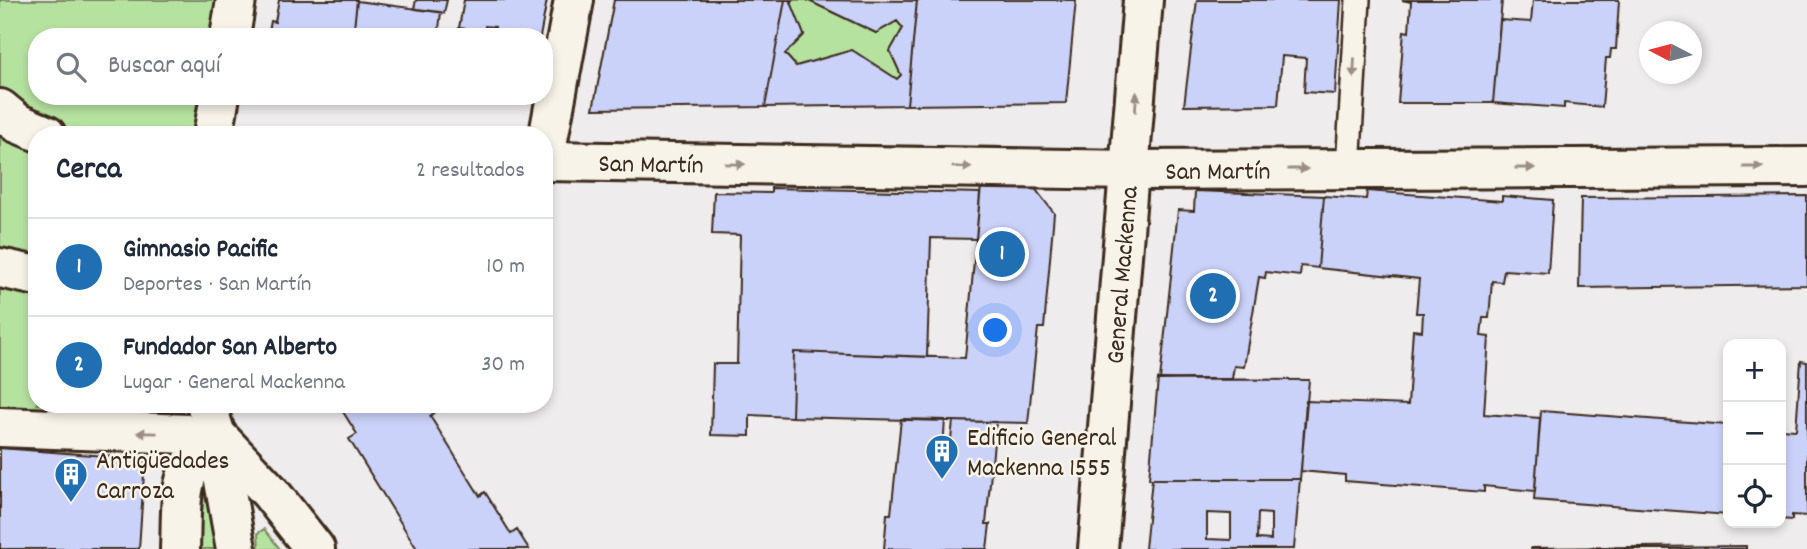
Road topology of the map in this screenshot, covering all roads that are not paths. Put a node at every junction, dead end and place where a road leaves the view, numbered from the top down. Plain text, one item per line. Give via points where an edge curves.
1 (236, 0) edge
2 (574, 0) edge
3 (1143, 0) edge
4 (1358, 0) edge
5 (231, 28) edge
6 (218, 105) edge
7 (0, 109) edge
8 (215, 126) edge
9 (551, 126) edge
10 (28, 128) edge
11 (553, 161) edge
12 (1807, 167) edge
13 (1348, 169) junction
14 (1132, 170) junction
15 (0, 268) edge
16 (28, 274) edge
17 (120, 413) edge
18 (211, 419) edge
19 (0, 427) edge
20 (102, 432) junction
21 (180, 549) edge
22 (236, 549) edge
23 (315, 549) edge
24 (1098, 549) edge

1 - 5 main road
2 - 9 main road
14 -> 3 main road, General Mackenna
4 -> 13 lane
6 - 8 main road
7 - 10 main road
11 -> 14 main road, San Martín
13 -> 12 main road, San Martín
14 -> 13 main road, San Martín
14 - 24 main road, General Mackenna
15 - 16 main road
17 - 20 main road
18 -> 20 main road
18 - 21 main road via 182,486
18 - 22 main road
18 - 23 main road
19 - 20 main road

